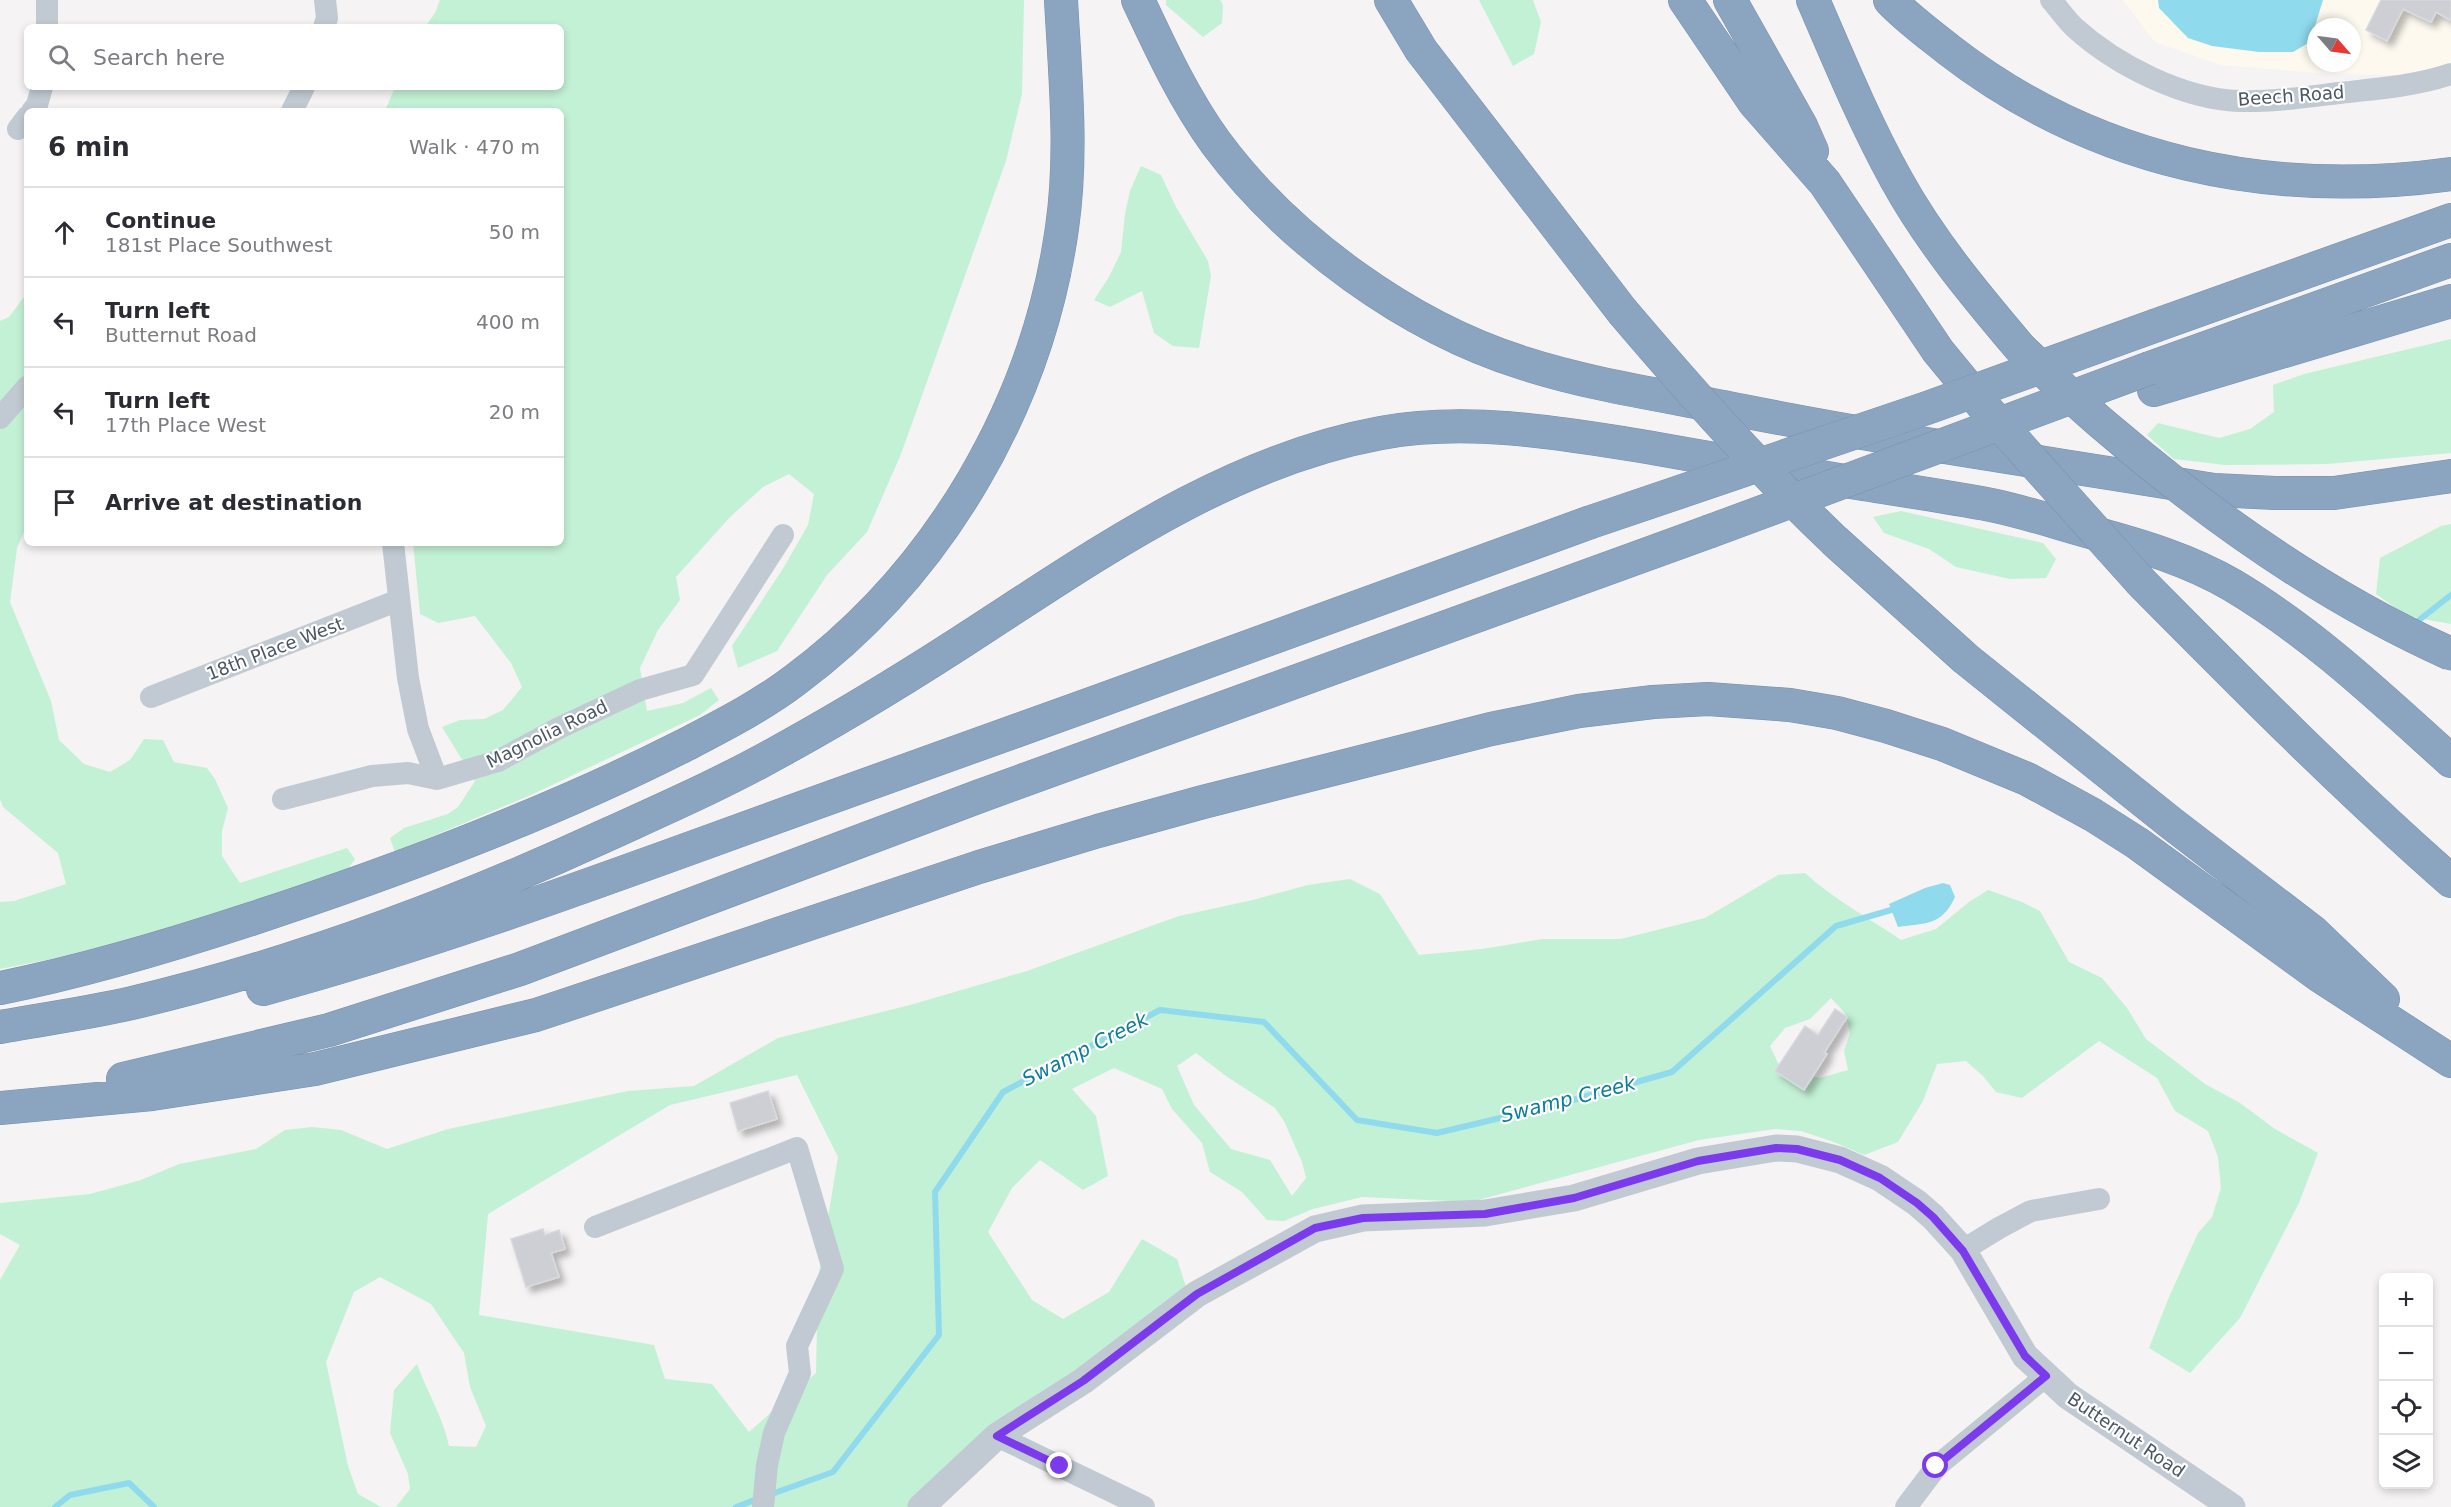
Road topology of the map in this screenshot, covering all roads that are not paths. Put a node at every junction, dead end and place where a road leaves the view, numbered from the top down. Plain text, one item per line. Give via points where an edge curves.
1 (47, 0) edge
2 (325, 0) edge
3 (1061, 0) edge
4 (1138, 0) edge
5 (1391, 0) edge
6 (1685, 0) edge
7 (1730, 0) edge
8 (1813, 0) edge
9 (1890, 0) edge
10 (2051, 0) edge
11 (47, 24) edge
12 (325, 24) edge
13 (2451, 74) edge
14 (41, 90) edge
15 (302, 90) edge
16 (34, 108) edge
17 (294, 108) edge
18 (2451, 174) edge
19 (1826, 183) junction
20 (2451, 220) edge
21 (2451, 260) edge
22 (2451, 301) edge
23 (2152, 379) junction
24 (24, 390) edge
25 (0, 418) edge
26 (2451, 476) edge
27 (783, 535) dead end
28 (393, 546) edge
29 (399, 600) junction
30 (2451, 654) edge
31 (151, 697) dead end
32 (2451, 761) edge
33 (437, 779) junction
34 (283, 799) dead end
35 (2451, 881) edge
36 (0, 988) edge
37 (0, 1027) edge
38 (0, 1043) edge
39 (2443, 1055) edge
40 (0, 1103) edge
41 (0, 1108) edge
42 (2099, 1199) dead end
43 (594, 1227) dead end
44 (1963, 1251) junction
45 (2046, 1376) junction
46 (997, 1436) junction
47 (763, 1507) edge
48 (921, 1507) edge
49 (1144, 1507) edge
50 (1906, 1507) edge
51 (2232, 1507) edge

1 - 11 street
2 - 12 street
3 - 36 highway via 1067,169 1062,227 1035,347 994,444 968,491 939,535 877,608 841,642 795,681 733,720 564,803 380,876 179,943
4 - 26 highway via 1181,87 1217,144 1298,231 1387,299 1471,344 1520,362 1589,380 1802,423 2214,489 2334,493
5 - 39 highway, bridge via 1421,50 1622,311 1791,499 1966,659 2313,932
6 - 19 highway via 1754,102
7 - 19 highway via 1801,126
8 - 30 highway, bridge via 1896,180 1949,260 2021,349 2110,431 2195,500 2323,584
9 - 18 highway via 1971,67 2016,96 2058,119 2144,153 2232,174 2290,180 2402,180
10 - 13 street, Beech Road via 2074,27 2106,50 2140,71 2205,96 2237,101 2272,100 2374,89
14 - 16 street
15 - 17 street
19 - 35 highway, bridge via 1938,351 1985,408 2141,582 2282,725
20 - 38 highway, bridge via 1927,408 1588,523 502,916 329,971 160,1018
21 - 23 highway
22 - 23 highway
23 - 40 highway, bridge via 1831,496 1655,551 980,796 519,969 329,1030 75,1090
24 - 25 street
27 - 33 street, Magnolia Road via 693,675 640,690 498,761
28 - 29 street
29 - 31 street, 18th Place West
29 - 33 street via 418,729
32 - 37 highway via 2351,670 2274,613 2191,564 2137,545 1998,507 1580,436 1487,426 1384,432 1297,456 1222,484 1163,515 888,690 775,754 547,863 428,912 290,959 130,1003
33 - 34 street via 391,773
39 - 41 highway via 2319,976 2137,843 2027,779 1942,744 1837,713 1708,699 1579,711 1491,729 1182,808 978,867 536,1015 315,1069 152,1094
42 - 44 street via 2031,1211
43 - 47 street via 797,1148 833,1269 797,1346 800,1372 774,1433
44 - 45 street, Butternut Road via 2025,1356
44 - 46 street, Butternut Road via 1933,1217 1899,1190 1860,1168 1797,1149 1776,1148 1698,1161 1574,1198 1485,1214 1363,1218 1315,1228 1197,1294 1083,1381
45 - 50 street via 1936,1466
45 - 51 street, Butternut Road via 2068,1396
46 - 48 street, Butternut Road
46 - 49 street

